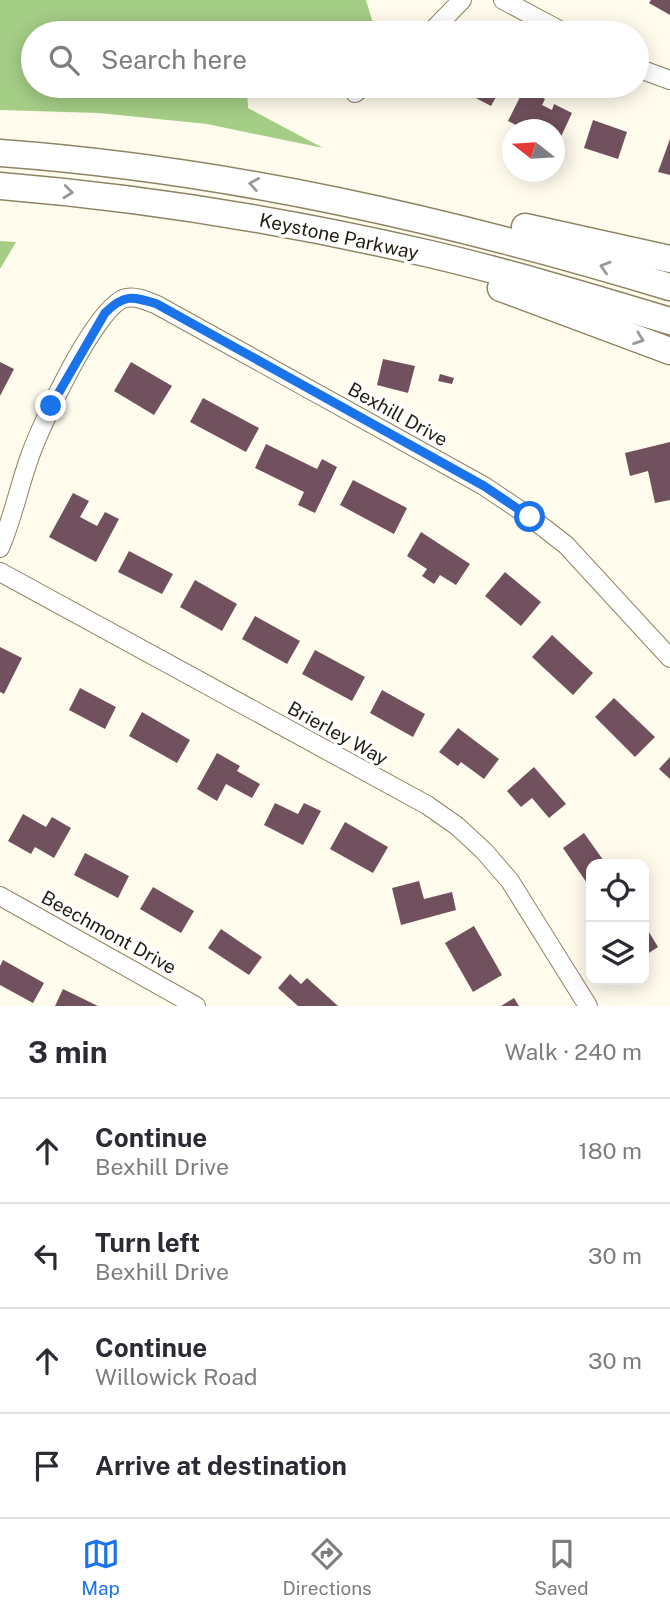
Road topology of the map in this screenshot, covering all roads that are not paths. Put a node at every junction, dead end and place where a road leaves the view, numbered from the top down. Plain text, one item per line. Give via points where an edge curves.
1 (462, 0) edge
2 (503, 0) edge
3 (442, 21) edge
4 (542, 21) edge
5 (649, 72) edge
6 (670, 80) edge
7 (0, 153) edge
8 (0, 186) edge
9 (321, 196) junction
10 (343, 235) junction
11 (670, 259) edge
12 (670, 287) edge
13 (670, 321) edge
14 (670, 351) edge
15 (0, 548) edge
16 (0, 572) edge
17 (670, 658) edge
18 (0, 896) edge
19 (196, 1006) edge
20 (588, 1006) edge

1 - 3 street
2 - 4 street
5 - 6 street
9 -> 7 highway, Keystone Parkway via 143,167
8 -> 10 highway, Keystone Parkway via 168,205
9 - 11 highway via 474,215
12 -> 9 highway, Keystone Parkway via 508,239
10 - 13 highway, Keystone Parkway via 487,268
10 -> 14 highway
15 - 17 street, Bexhill Drive via 31,454 82,350 115,302 139,298 503,498 566,545
16 - 20 street, Brierley Way via 457,825 510,881
18 - 19 street, Beechmont Drive

